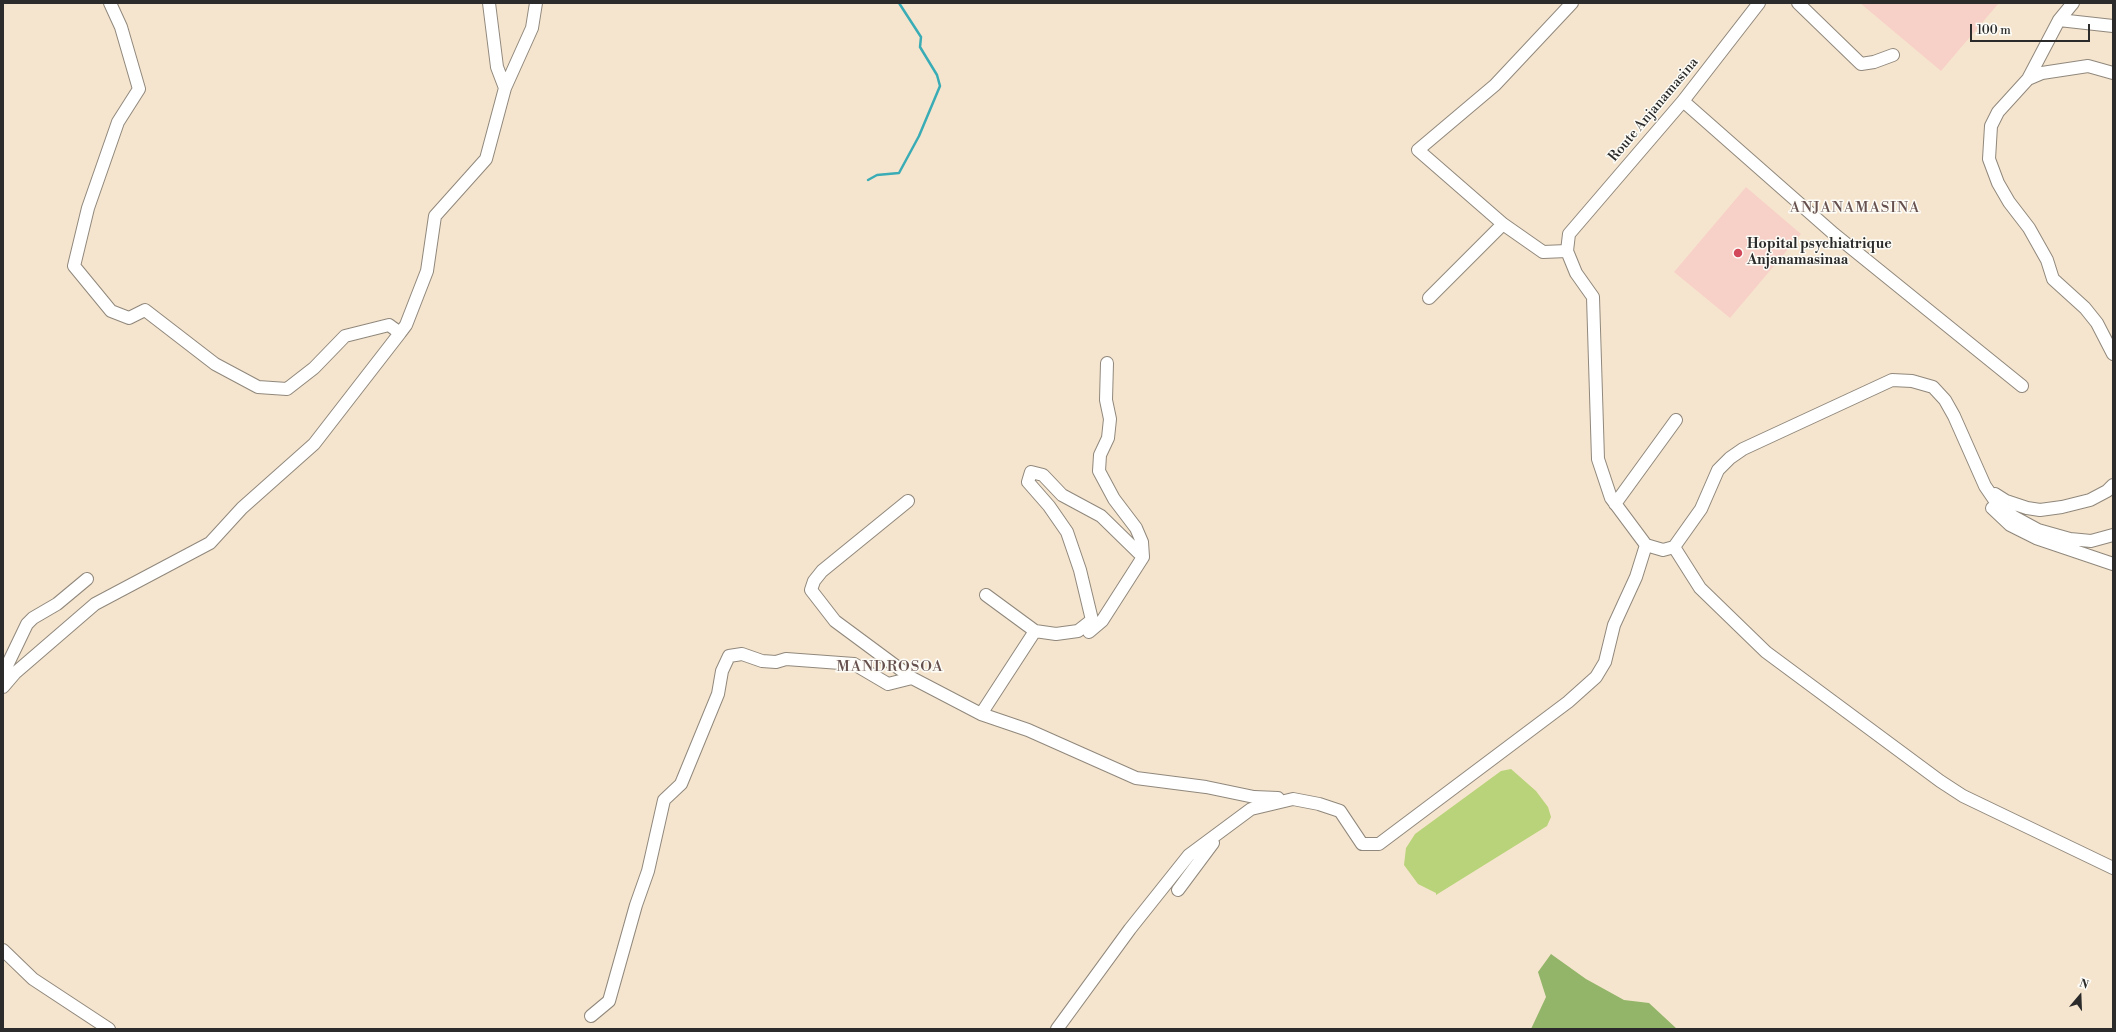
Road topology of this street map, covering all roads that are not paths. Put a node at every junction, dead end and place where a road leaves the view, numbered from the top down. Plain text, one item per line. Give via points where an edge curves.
1 (110, 3) edge
2 (489, 3) edge
3 (536, 3) edge
4 (1572, 3) edge
5 (1759, 3) edge
6 (1798, 3) edge
7 (2072, 3) edge
8 (2059, 20) junction
9 (2113, 26) edge
10 (1893, 55) dead end
11 (2088, 66) junction
12 (2113, 67) edge
13 (2113, 74) edge
14 (2028, 79) junction
15 (505, 88) junction
16 (1683, 101) junction
17 (1503, 224) junction
18 (1568, 251) junction
19 (1429, 298) dead end
20 (400, 333) junction
21 (2113, 354) edge
22 (1107, 362) dead end
23 (2022, 386) dead end
24 (1676, 420) dead end
25 (2113, 485) edge
26 (1985, 486) junction
27 (908, 501) dead end
28 (1615, 504) junction
29 (2113, 535) edge
30 (1646, 544) junction
31 (1674, 547) junction
32 (1143, 557) junction
33 (2113, 564) edge
34 (87, 579) dead end
35 (986, 595) dead end
36 (1035, 631) junction
37 (1078, 631) junction
38 (3, 674) edge
39 (912, 678) junction
40 (3, 687) edge
41 (981, 714) junction
42 (1293, 799) junction
43 (1219, 834) junction
44 (2113, 868) edge
45 (1178, 890) dead end
46 (3, 950) edge
47 (591, 1016) dead end
48 (109, 1029) edge
49 (1057, 1029) edge

1 - 20 street via 121,27 139,89 118,122 88,208 74,266 111,311 129,318 145,310 215,364 258,387 287,389 314,368 345,336 389,325
2 - 15 street via 497,67
3 - 15 street via 532,28
4 - 17 street via 1495,85 1418,150
5 - 16 street, Route Anjanamasina
6 - 10 street via 1861,64
7 - 8 street
8 - 9 street
8 - 14 street
11 - 12 street
11 - 13 street
11 - 14 street via 2042,72
14 - 21 street via 1998,112 1991,126 1988,159 2009,202 2029,228 2047,260 2053,279 2085,308 2097,323
15 - 20 street via 486,158 435,216 427,271 406,325
16 - 18 street, Route Anjanamasina via 1569,234
16 - 23 street via 1834,234
17 - 18 street via 1543,252
17 - 19 street
18 - 28 street via 1576,273 1593,297 1598,459
20 - 40 street via 314,444 242,508 210,543 95,604 15,673
22 - 32 street via 1106,400 1110,419 1108,438 1100,455 1099,471 1114,499 1136,528 1142,542
24 - 28 street
25 - 26 street via 2090,500 2040,510 2006,501
26 - 29 street via 1998,505 2038,530 2070,539 2091,541
26 - 31 street via 1945,400 1933,387 1912,381 1892,380 1743,449 1730,458 1718,470 1701,509
26 - 33 street via 1988,502 2010,525 2036,538
27 - 39 street via 822,571 811,590 835,621
28 - 30 street
30 - 31 street via 1663,550
30 - 42 street via 1636,577 1614,625 1605,662 1596,677 1568,702 1379,844 1362,844 1340,811
31 - 44 street via 1700,588 1766,652 1940,781 1962,796
32 - 37 street via 1102,621 1090,632
32 - 37 street via 1101,516 1062,495 1043,475 1031,472 1028,482 1067,532 1080,570 1092,620
34 - 38 street via 27,624
35 - 36 street
36 - 37 street via 1056,634
36 - 41 street
39 - 41 street
39 - 47 street via 888,684 854,664 786,659 776,662 762,661 742,654 729,656 722,671 718,694 681,784 664,800 648,871 609,1001
41 - 42 street via 1028,730 1136,778 1206,787 1254,798
42 - 43 street via 1251,809
43 - 45 street
43 - 49 street via 1189,855
46 - 48 street via 33,979

